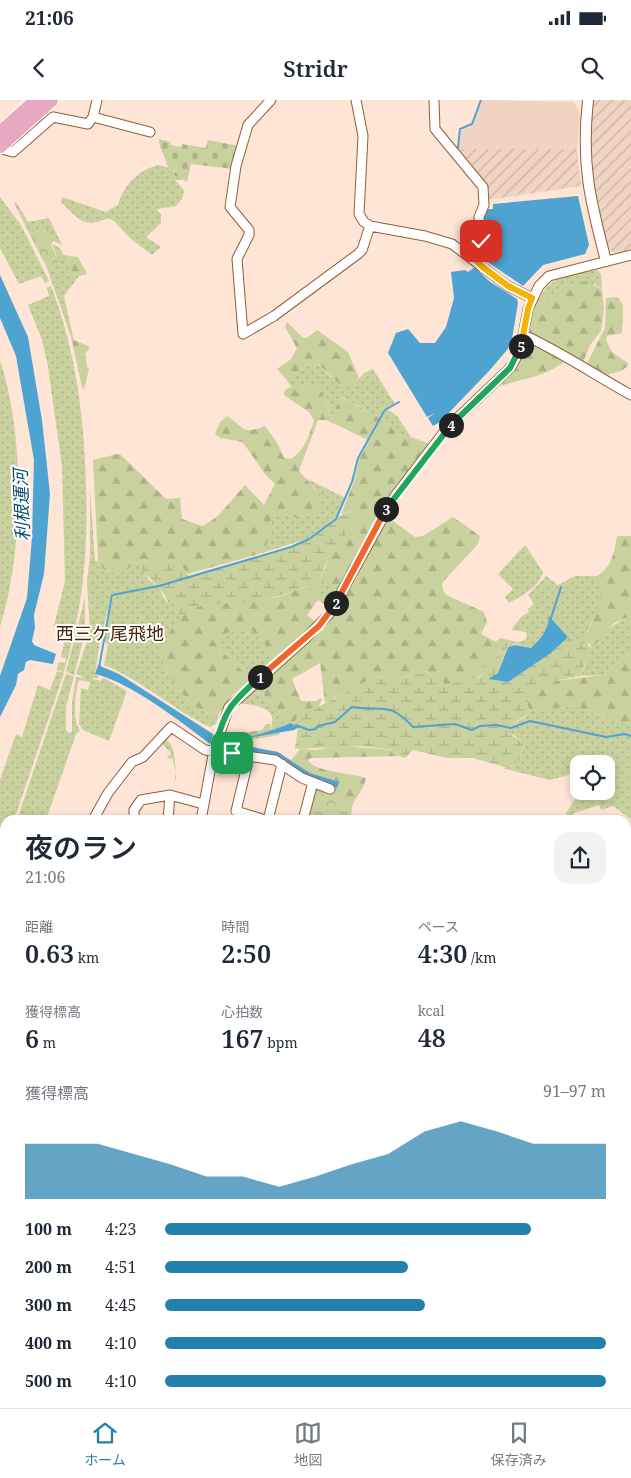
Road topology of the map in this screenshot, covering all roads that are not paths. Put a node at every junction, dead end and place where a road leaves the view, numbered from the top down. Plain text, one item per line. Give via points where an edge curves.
1 (37, 100) edge
2 (51, 100) edge
3 (97, 100) edge
4 (272, 100) edge
5 (356, 100) edge
6 (434, 100) edge
7 (588, 100) edge
8 (93, 118) junction
9 (150, 132) dead end
10 (0, 133) edge
11 (2, 148) edge
12 (370, 226) junction
13 (631, 255) edge
14 (472, 257) junction
15 (606, 262) junction
16 (532, 298) junction
17 (524, 336) junction
18 (631, 395) edge
19 (214, 750) junction
20 (249, 757) junction
21 (282, 764) junction
22 (313, 782) junction
23 (330, 789) dead end
24 (170, 795) junction
25 (203, 804) junction
26 (96, 815) edge
27 (134, 815) edge
28 (168, 815) edge
29 (202, 815) edge
30 (249, 815) edge
31 (267, 815) edge
32 (304, 815) edge

1 - 10 highway
2 - 11 highway
3 - 8 street
4 - 12 street via 248,125 232,187 230,207 249,230 237,259 243,334 274,316 358,254
5 - 12 street via 364,144 359,214
6 - 14 street via 435,129 480,182 485,194 479,217 481,241
7 - 15 street via 585,162 591,205
8 - 9 street
8 - 11 street via 88,124 82,124 53,117 12,152
12 - 14 street via 445,241
13 - 15 street
14 - 16 street via 508,286
15 - 16 street via 550,276
16 - 17 street
17 - 18 street via 556,350
17 - 19 street via 510,368 448,428 395,496 330,613 228,707
19 - 20 street
19 - 25 street
19 - 26 street via 200,747 171,727 144,757 132,762
20 - 21 street
20 - 30 street via 236,811
21 - 22 street
21 - 31 street
22 - 23 street
22 - 32 street
24 - 25 street
24 - 27 street via 141,800
24 - 28 street
25 - 29 street

